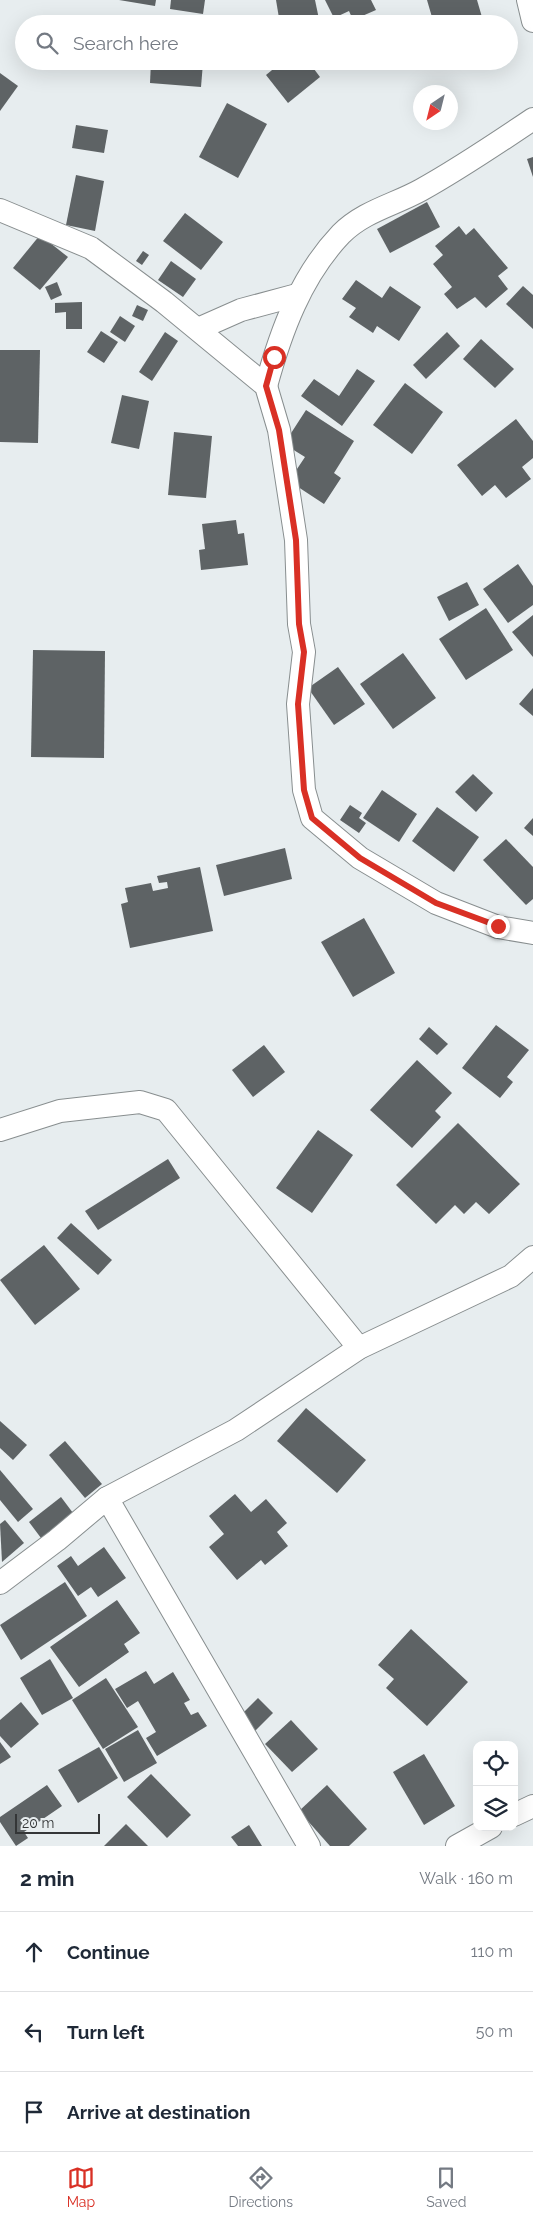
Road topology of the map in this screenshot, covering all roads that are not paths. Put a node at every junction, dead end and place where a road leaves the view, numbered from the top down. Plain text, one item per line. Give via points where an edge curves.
1 (528, 0) edge
2 (533, 21) edge
3 (533, 119) edge
4 (0, 210) edge
5 (297, 295) junction
6 (198, 329) junction
7 (266, 386) junction
8 (533, 933) edge
9 (0, 1130) edge
10 (533, 1257) edge
11 (359, 1348) junction
12 (107, 1498) junction
13 (0, 1583) edge
14 (533, 1806) edge
15 (518, 1813) edge
16 (485, 1831) edge
17 (309, 1846) edge
18 (457, 1846) edge

1 - 2 street
3 - 5 street via 419,191 363,216 326,252
4 - 6 street via 91,248
5 - 6 street via 241,310
5 - 7 street
6 - 7 street
7 - 8 street via 279,430 296,540 299,624 304,652 298,704 304,790 312,818 360,858 436,903 498,926
9 - 11 street via 60,1111 140,1102 166,1110
10 - 11 street via 512,1276
11 - 12 street via 236,1430
12 - 13 street
12 - 17 street
14 - 15 street
16 - 18 street

